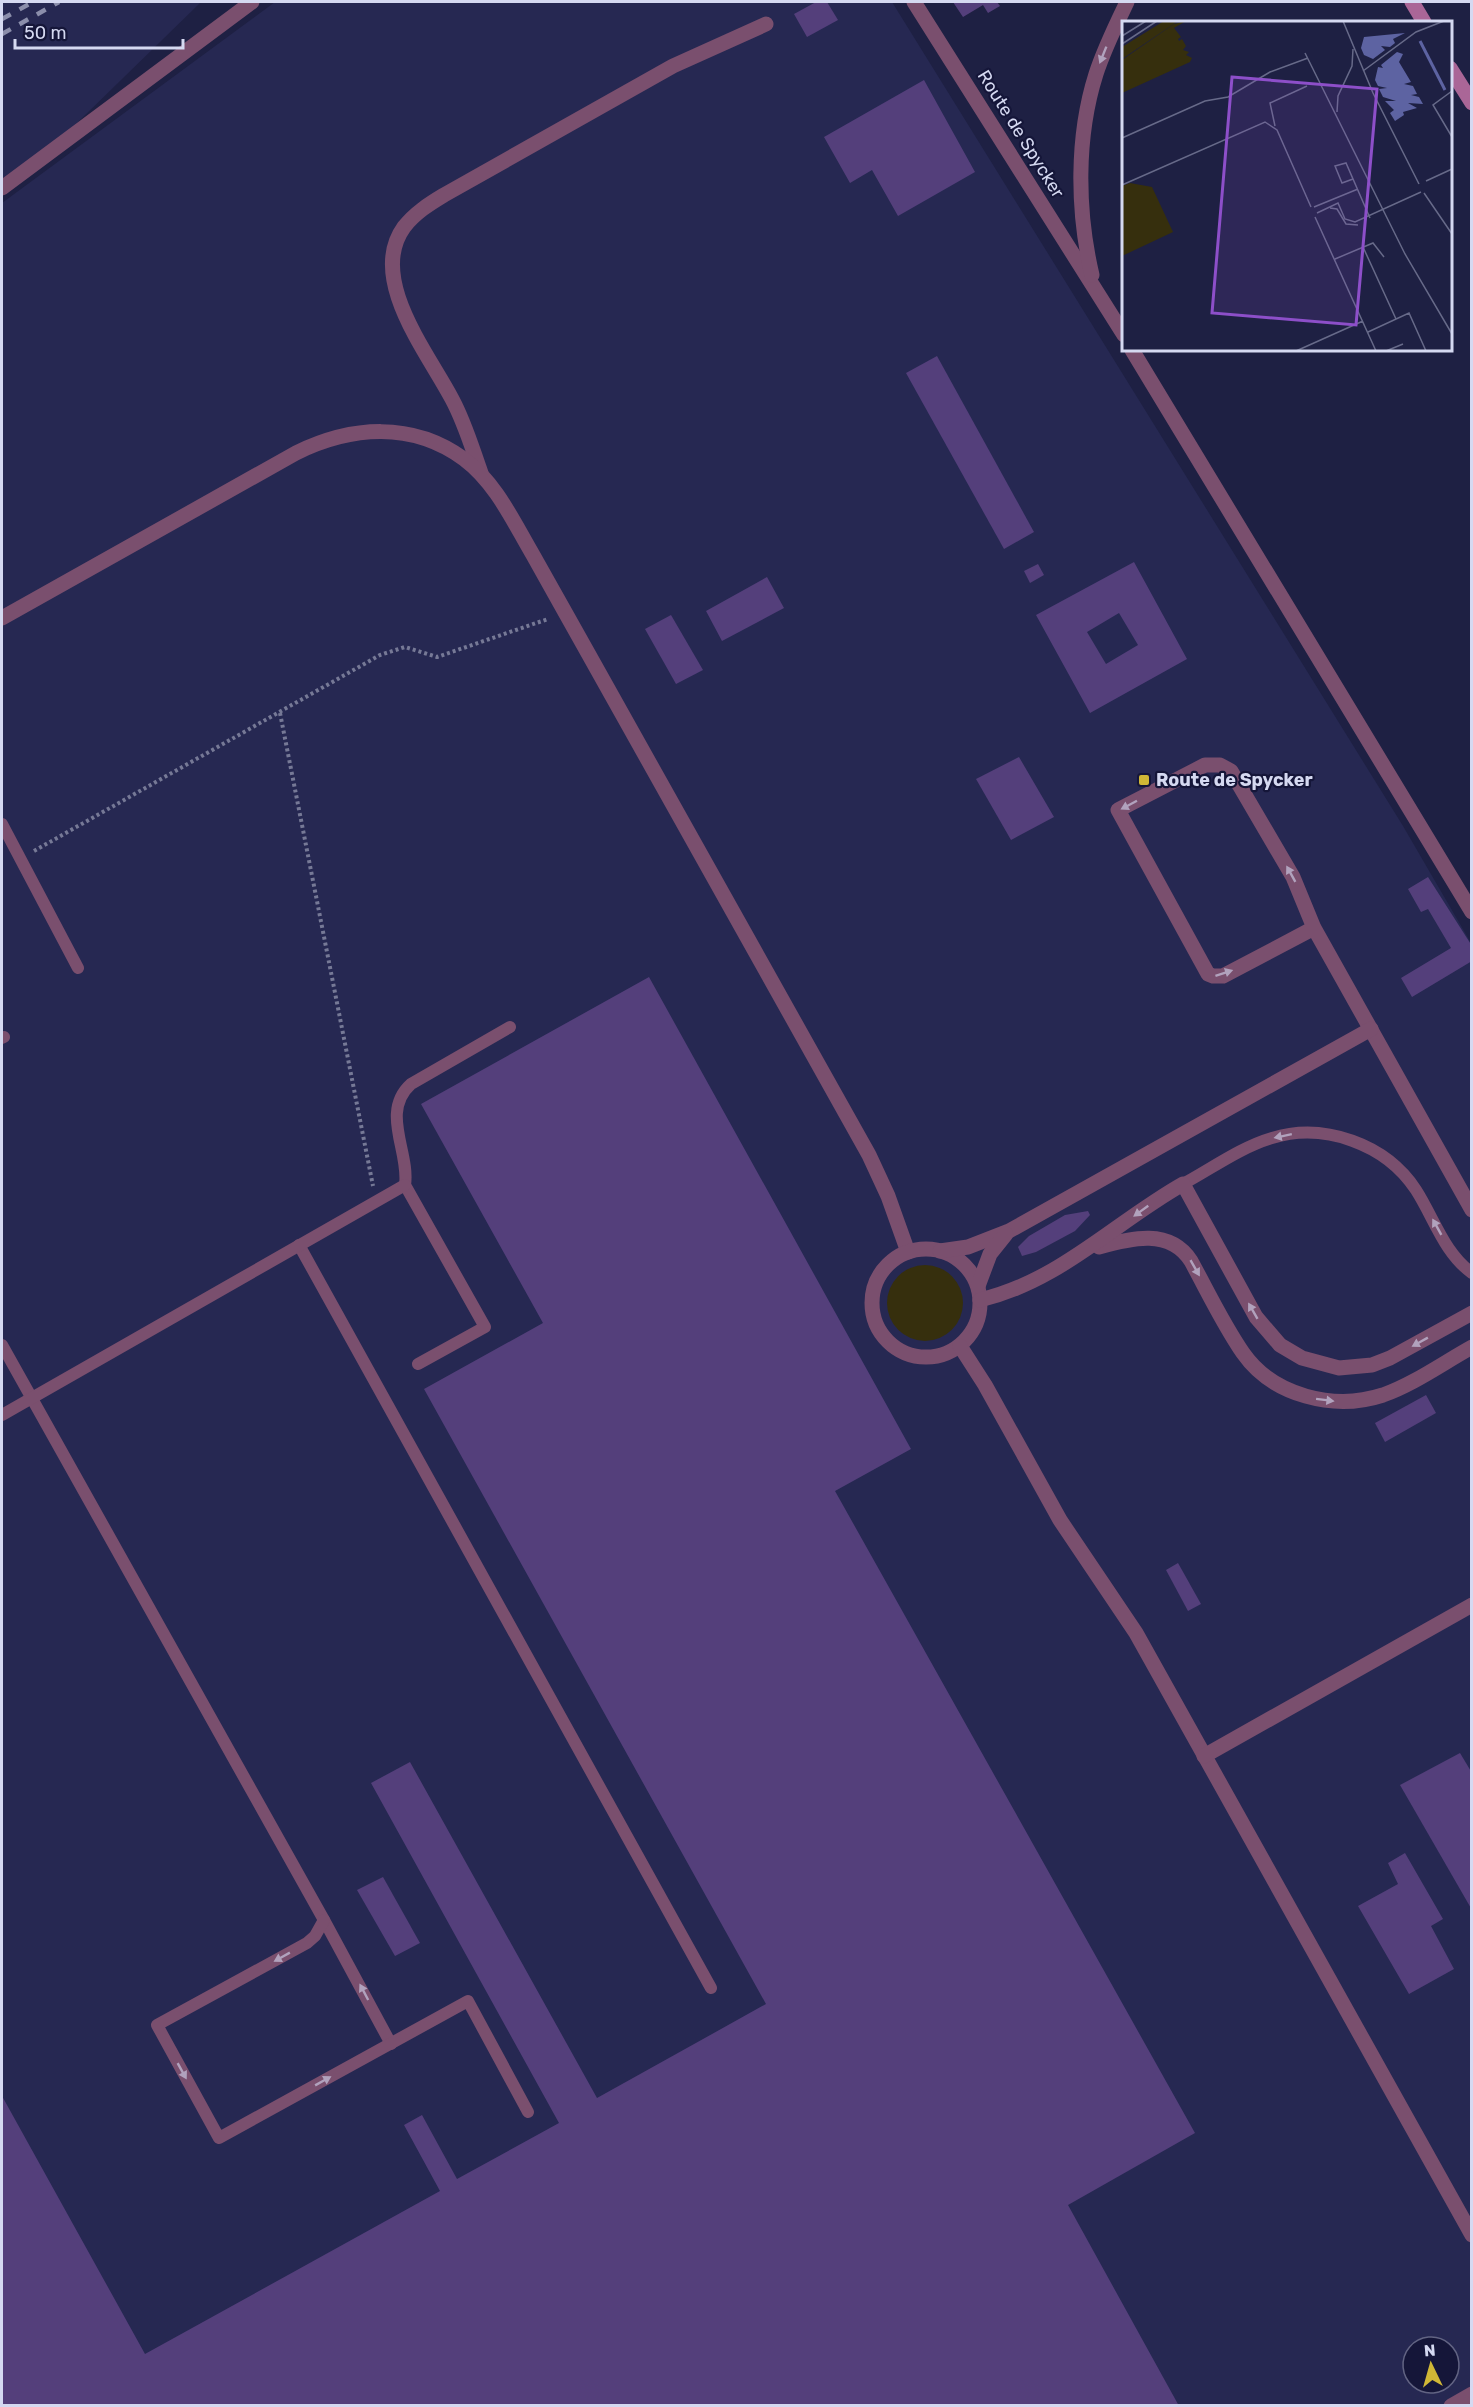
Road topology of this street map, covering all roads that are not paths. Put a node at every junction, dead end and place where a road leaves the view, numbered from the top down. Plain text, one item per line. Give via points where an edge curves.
1 (252, 2) edge
2 (914, 2) edge
3 (1127, 2) edge
4 (1412, 2) edge
5 (1423, 21) edge
6 (766, 24) dead end
7 (1452, 71) edge
8 (1472, 103) edge
9 (2, 188) edge
10 (1095, 287) junction
11 (1122, 332) edge
12 (1133, 351) edge
13 (481, 474) junction
14 (2, 618) edge
15 (2, 824) edge
16 (1472, 912) edge
17 (1314, 928) junction
18 (78, 968) dead end
19 (510, 1027) dead end
20 (1371, 1029) junction
21 (1183, 1184) junction
22 (405, 1185) junction
23 (1472, 1210) edge
24 (1009, 1231) junction
25 (299, 1245) junction
26 (1088, 1250) junction
27 (940, 1251) junction
28 (908, 1252) junction
29 (1472, 1272) edge
30 (979, 1293) junction
31 (1472, 1313) edge
32 (2, 1345) edge
33 (960, 1346) junction
34 (1472, 1347) edge
35 (418, 1364) dead end
36 (31, 1398) junction
37 (2, 1415) edge
38 (1472, 1605) edge
39 (1204, 1756) junction
40 (324, 1920) junction
41 (711, 1988) dead end
42 (391, 2044) junction
43 (528, 2112) dead end
44 (1472, 2235) edge
45 (1472, 2394) edge
46 (1451, 2406) edge

1 - 9 street
2 - 10 street, Route de Spycker
3 -> 10 street, Route de Spycker via 1096,73 1084,131 1083,218
4 - 5 main road
6 - 13 street via 673,66 444,195 420,211 403,229 393,256 397,297 458,410
7 - 8 main road
10 - 11 street, Route de Spycker
12 - 16 street
13 - 14 street via 453,452 409,433 374,430 340,435 286,459
13 - 28 street via 502,501 566,613 869,1155
15 - 18 lane
17 -> 17 street via 1293,877 1236,777 1226,767 1213,764 1196,768 1118,810 1208,974 1223,976
17 - 20 street
19 - 22 lane via 406,1089 397,1127 406,1164
20 - 23 street
20 - 24 street
21 -> 26 street
29 -> 21 lane via 1454,1258 1408,1179 1373,1150 1344,1138 1313,1132 1271,1138
31 -> 21 street via 1372,1365 1339,1368 1302,1358 1280,1345 1256,1317
22 - 25 lane
22 - 35 lane via 485,1327
24 - 27 street via 968,1247
24 - 30 street via 994,1247
25 - 36 lane
25 - 41 lane
26 - 30 street via 1018,1290
26 -> 34 street via 1135,1238 1174,1244 1186,1254 1249,1360 1273,1382 1313,1398 1348,1401 1381,1396
27 - 28 street
27 - 30 street via 969,1270
28 - 33 street via 888,1265 876,1284 872,1307 879,1329 894,1347 915,1357 938,1356
30 - 33 street via 977,1323
32 - 36 lane
33 - 39 street via 1060,1520 1136,1633
36 - 37 lane
36 - 40 lane
38 - 39 street
39 - 44 street
42 -> 40 lane
40 -> 42 lane via 307,1943 157,2025 219,2138
42 - 43 lane via 468,2001
45 - 46 street

